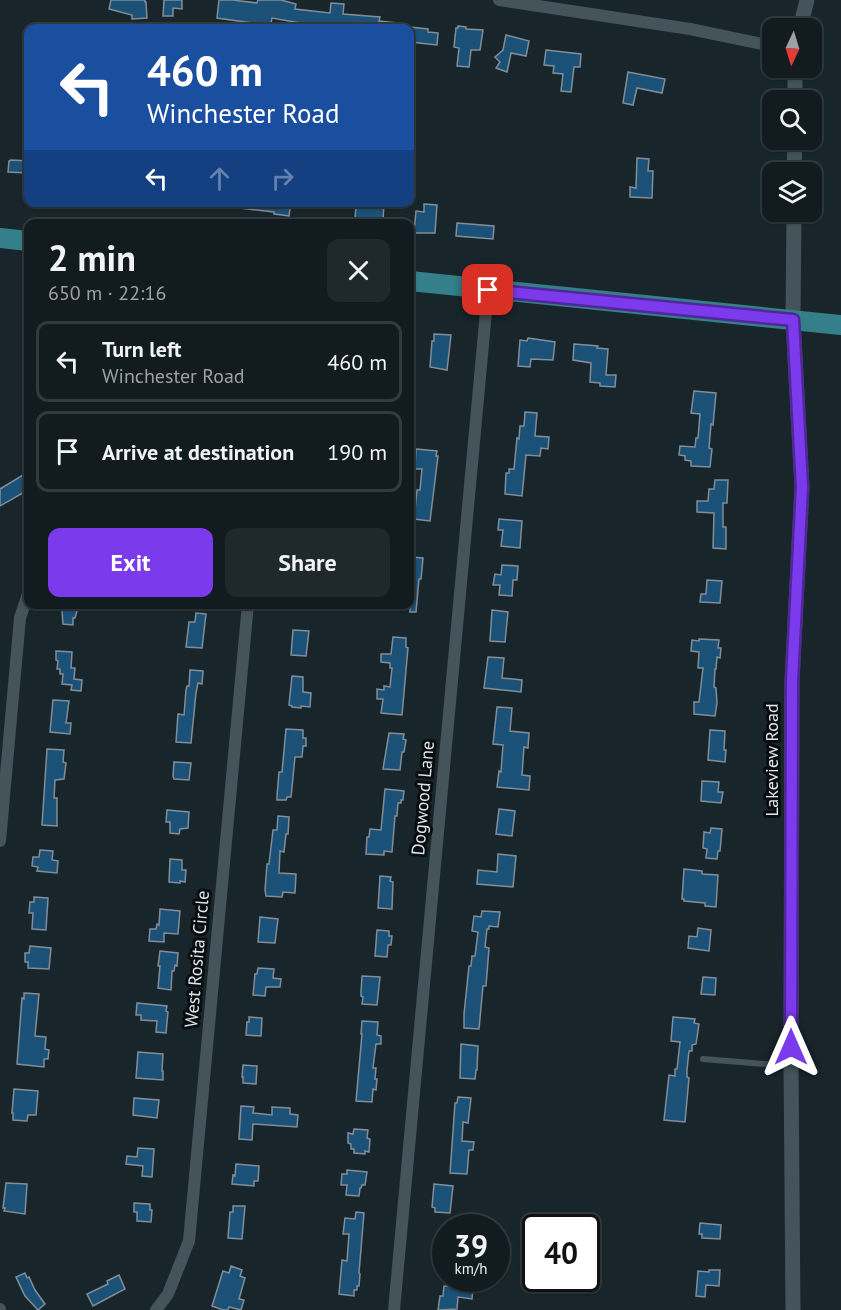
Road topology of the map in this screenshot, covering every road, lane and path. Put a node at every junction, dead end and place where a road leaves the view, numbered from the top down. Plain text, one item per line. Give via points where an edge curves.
1 (499, 0) edge
2 (807, 0) edge
3 (802, 18) edge
4 (762, 44) edge
5 (794, 222) edge
6 (0, 238) edge
7 (24, 241) edge
8 (414, 281) edge
9 (488, 290) junction
10 (793, 320) junction
11 (841, 325) edge
12 (24, 606) edge
13 (248, 609) edge
14 (0, 841) edge
15 (703, 1059) dead end
16 (791, 1066) junction
17 (156, 1310) edge
18 (394, 1310) edge
19 (793, 1310) edge

1 - 4 street
2 - 3 street
5 - 10 street, Lakeview Road
6 - 7 main road
8 - 9 main road
9 - 10 main road
9 - 18 street, Dogwood Lane
10 - 11 main road
10 - 16 street, Lakeview Road via 802,487 792,681
12 - 14 street
13 - 17 street, West Rosita Circle via 189,1241 168,1293
15 - 16 lane
16 - 19 street, Lakeview Road

